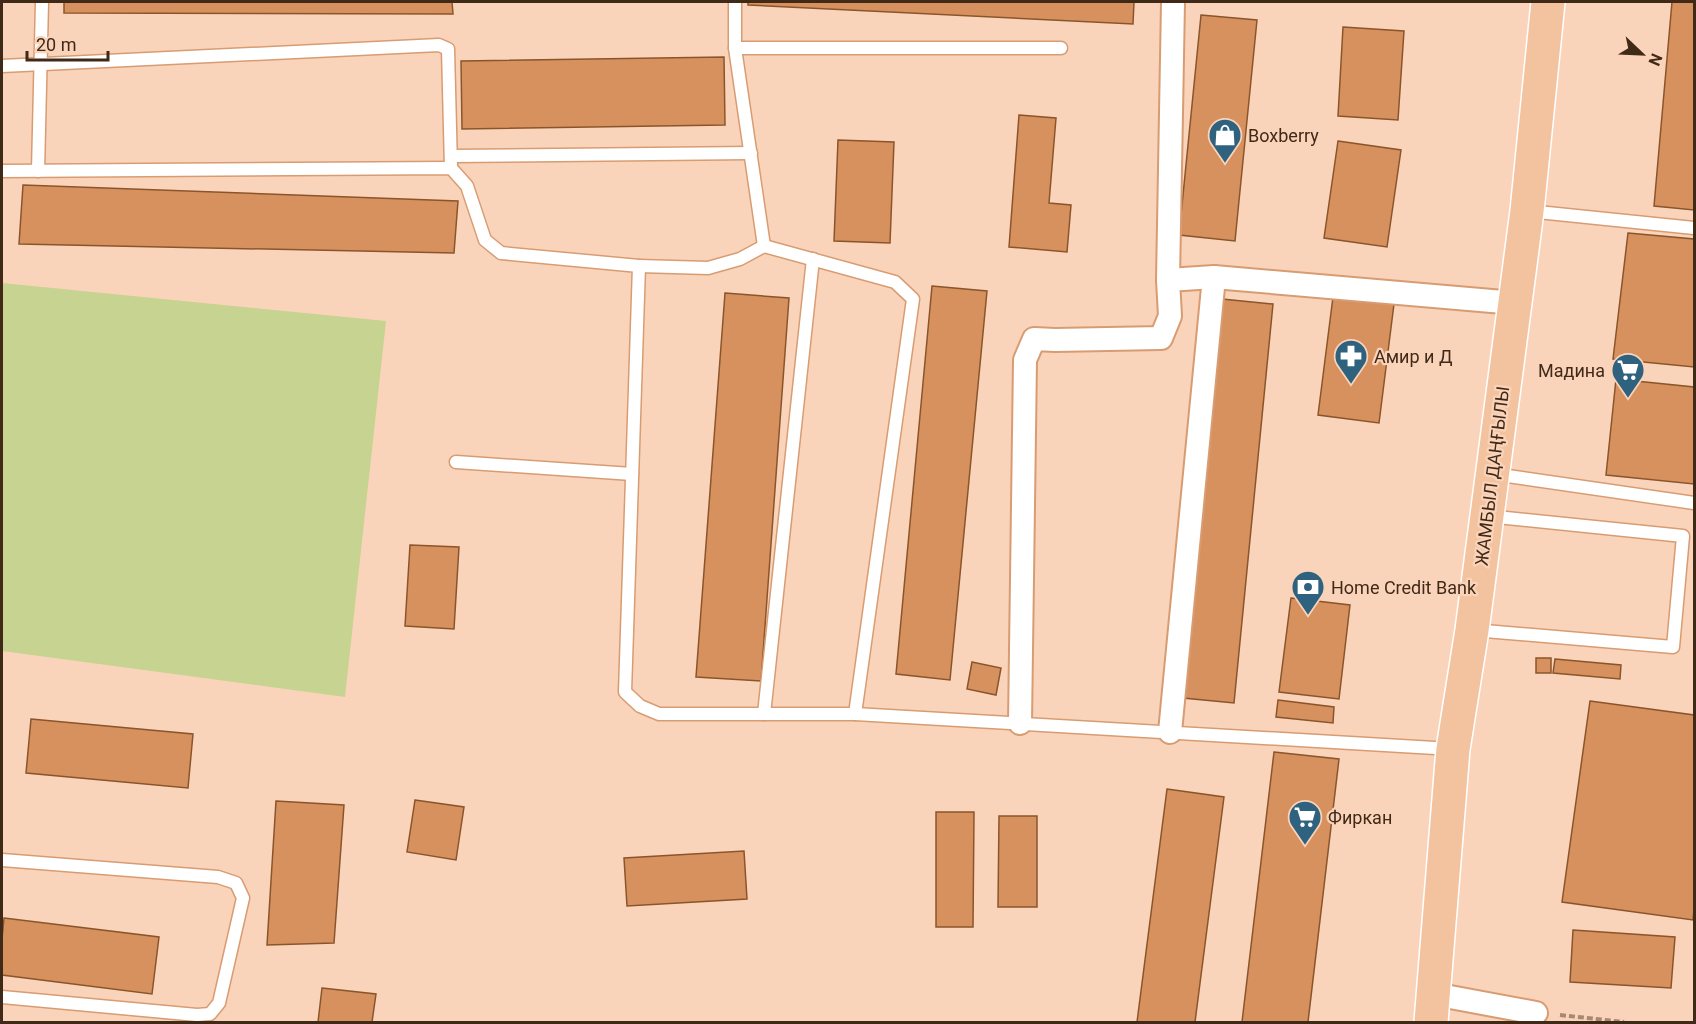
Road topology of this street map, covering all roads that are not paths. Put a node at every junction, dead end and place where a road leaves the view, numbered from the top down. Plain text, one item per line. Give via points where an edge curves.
1 (42, 2) edge
2 (735, 2) edge
3 (1173, 2) edge
4 (1548, 7) edge
5 (735, 48) junction
6 (1061, 48) dead end
7 (41, 65) junction
8 (2, 66) edge
9 (751, 153) junction
10 (451, 162) junction
11 (2, 171) edge
12 (38, 171) junction
13 (1527, 211) junction
14 (1695, 228) edge
15 (764, 246) junction
16 (813, 259) junction
17 (639, 266) junction
18 (1214, 277) junction
19 (1168, 280) junction
20 (1515, 303) junction
21 (456, 462) dead end
22 (632, 474) junction
23 (1493, 474) junction
24 (1695, 503) edge
25 (1487, 516) junction
26 (1472, 630) junction
27 (764, 714) junction
28 (855, 714) junction
29 (1020, 723) junction
30 (1170, 732) junction
31 (1454, 749) junction
32 (2, 860) edge
33 (2, 997) edge
34 (1433, 1008) edge
35 (1536, 1012) road end

1 - 7 lane
2 - 5 lane
3 - 19 street
4 - 13 main road, ЖАМБЫЛ ДАҢҒЫЛЫ
5 - 6 lane
5 - 9 lane
7 - 8 lane
7 - 10 lane via 439,45 448,49
7 - 12 lane
9 - 10 lane
9 - 15 lane
10 - 12 lane
10 - 17 lane via 467,186 485,240 501,253
11 - 12 lane
13 - 14 lane
13 - 20 main road, ЖАМБЫЛ ДАҢҒЫЛЫ
15 - 16 lane
15 - 17 lane via 740,259 708,268
16 - 27 lane
16 - 28 lane via 895,282 913,299
17 - 22 lane
18 - 19 street
18 - 20 street
18 - 30 street
19 - 29 street via 1170,316 1161,338 1034,339 1025,360
20 - 23 main road, ЖАМБЫЛ ДАҢҒЫЛЫ
21 - 22 lane
22 - 27 lane via 625,693 639,706 659,714
23 - 24 lane
23 - 25 main road, ЖАМБЫЛ ДАҢҒЫЛЫ
25 - 26 main road, ЖАМБЫЛ ДАҢҒЫЛЫ
25 - 26 lane via 1683,536 1673,646
26 - 31 main road, ЖАМБЫЛ ДАҢҒЫЛЫ
27 - 28 lane
28 - 29 lane
29 - 30 lane
30 - 31 lane
31 - 34 main road, ЖАМБЫЛ ДАҢҒЫЛЫ
32 - 33 lane via 218,877 236,883 243,898 219,1004 210,1014
34 - 35 street

